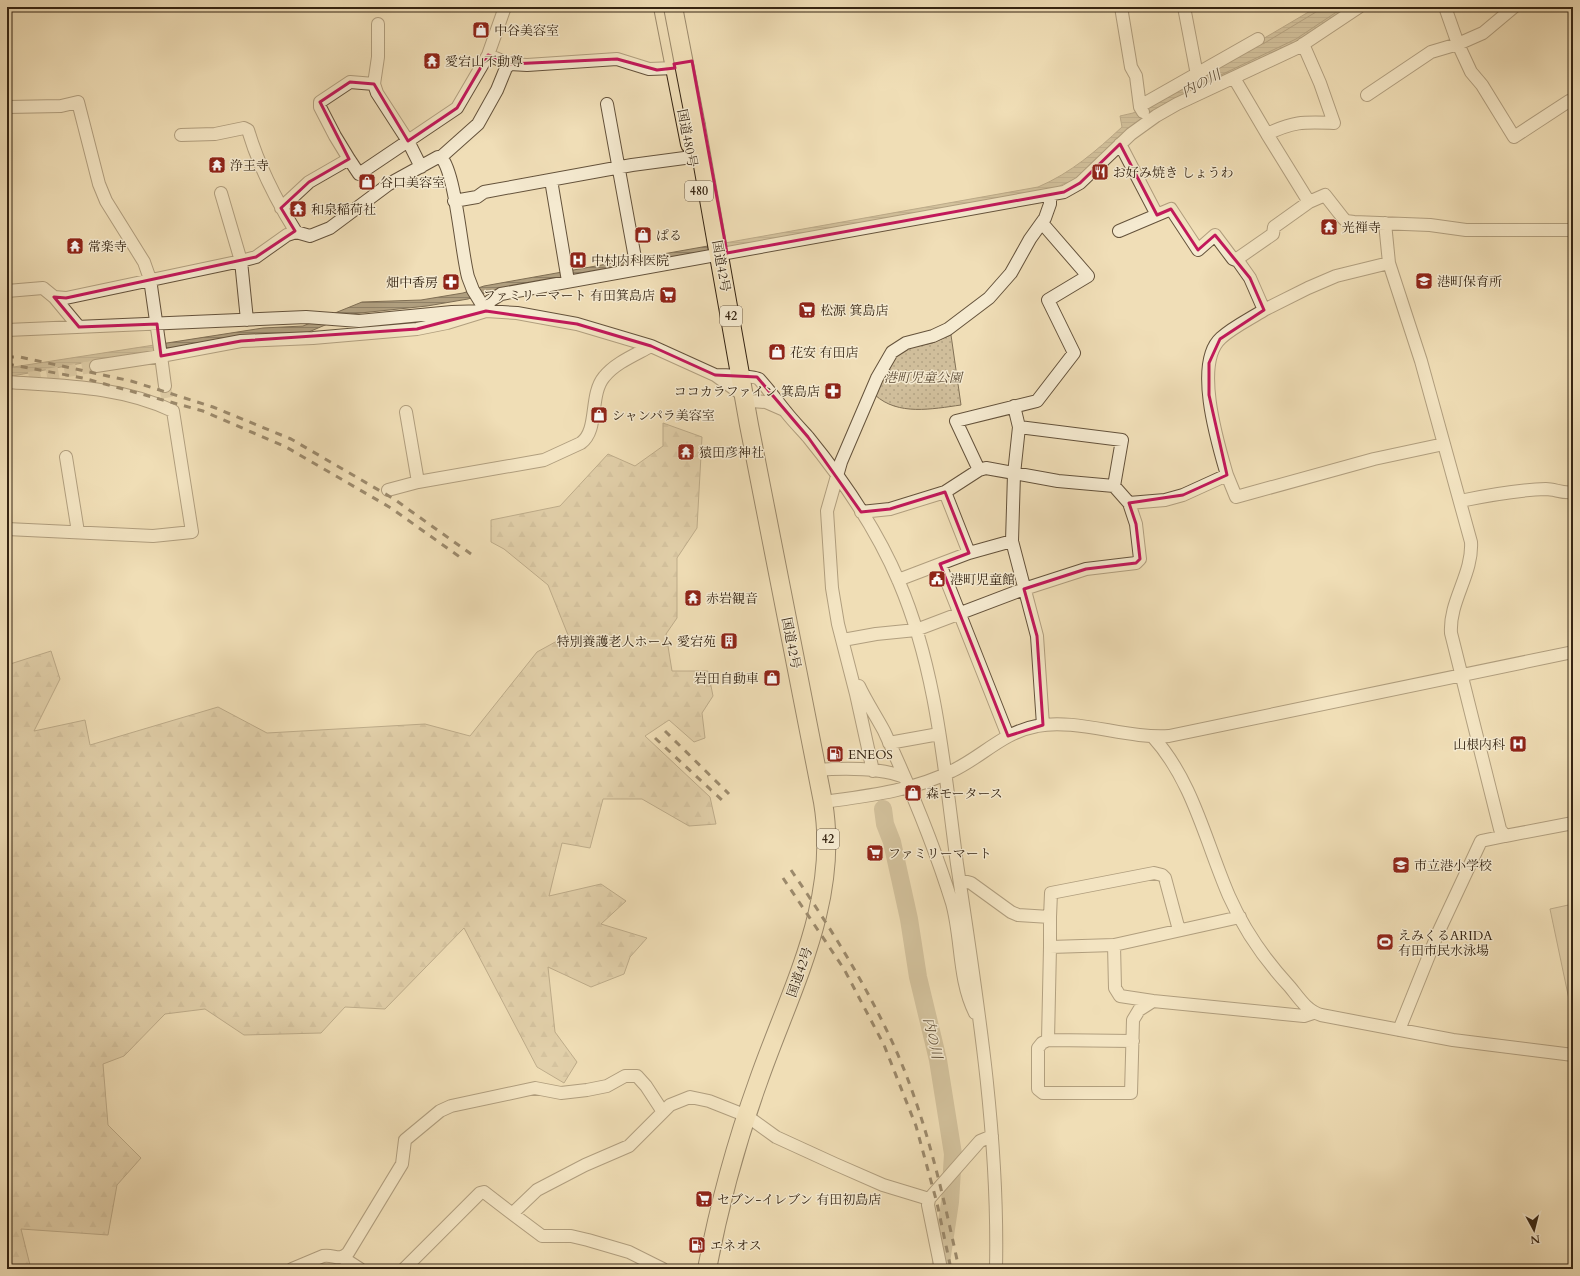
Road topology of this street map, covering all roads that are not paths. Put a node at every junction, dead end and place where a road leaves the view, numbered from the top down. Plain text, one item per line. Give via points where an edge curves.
1 (506, 7) edge
2 (663, 7) edge
3 (673, 7) edge
4 (682, 7) edge
5 (1121, 7) edge
6 (1184, 7) edge
7 (1359, 7) edge
8 (1445, 7) edge
9 (1514, 7) edge
10 (378, 24) dead end
11 (1258, 39) dead end
12 (1303, 44) junction
13 (1458, 44) junction
14 (488, 55) junction
15 (692, 61) junction
16 (510, 64) junction
17 (674, 66) junction
18 (1197, 74) junction
19 (1234, 78) junction
20 (374, 84) junction
21 (1367, 95) dead end
22 (1569, 101) dead end
23 (606, 104) dead end
24 (7, 106) edge
25 (1140, 107) junction
26 (1148, 120) junction
27 (1267, 134) junction
28 (181, 135) dead end
29 (408, 141) junction
30 (1120, 144) junction
31 (441, 157) junction
32 (692, 157) junction
33 (349, 159) junction
34 (421, 167) junction
35 (619, 168) junction
36 (551, 180) junction
37 (221, 193) dead end
38 (1050, 196) junction
39 (454, 201) junction
40 (1309, 202) junction
41 (281, 208) junction
42 (1157, 215) junction
43 (1042, 223) junction
44 (1385, 223) junction
45 (1573, 230) edge
46 (1119, 231) dead end
47 (296, 232) junction
48 (720, 255) junction
49 (1237, 259) junction
50 (241, 261) junction
51 (1389, 263) junction
52 (638, 269) junction
53 (150, 279) junction
54 (568, 281) junction
55 (7, 291) edge
56 (54, 297) junction
57 (1264, 310) junction
58 (486, 311) junction
59 (247, 320) junction
60 (157, 324) junction
61 (79, 327) junction
62 (7, 330) edge
63 (651, 346) junction
64 (161, 356) junction
65 (96, 366) tunnel mouth
66 (741, 374) junction
67 (715, 375) junction
68 (29, 378) tunnel mouth
69 (7, 381) edge
70 (165, 386) tunnel mouth
71 (745, 397) junction
72 (1014, 406) junction
73 (406, 412) dead end
74 (787, 414) junction
75 (1019, 427) junction
76 (1444, 444) junction
77 (66, 457) dead end
78 (979, 470) junction
79 (1014, 474) junction
80 (1227, 475) junction
81 (837, 476) junction
82 (418, 482) junction
83 (1114, 486) junction
84 (388, 490) dead end
85 (945, 492) junction
86 (1573, 492) edge
87 (1460, 501) junction
88 (1129, 503) junction
89 (861, 512) junction
90 (7, 529) edge
91 (78, 532) junction
92 (1012, 541) junction
93 (969, 553) junction
94 (940, 564) junction
95 (898, 580) junction
96 (1024, 589) junction
97 (960, 614) junction
98 (916, 630) junction
99 (843, 640) junction
100 (1573, 652) edge
101 (850, 669) junction
102 (1461, 676) junction
103 (1043, 725) junction
104 (939, 734) junction
105 (1008, 736) junction
106 (1153, 737) junction
107 (889, 743) junction
108 (816, 770) junction
109 (873, 771) junction
110 (944, 775) junction
111 (907, 782) junction
112 (823, 802) junction
113 (1573, 823) edge
114 (1505, 836) junction
115 (960, 880) junction
116 (1050, 917) junction
117 (1240, 918) junction
118 (1179, 930) junction
119 (1114, 945) junction
120 (1050, 947) junction
121 (1153, 1001) junction
122 (1313, 1013) junction
123 (980, 1025) junction
124 (1399, 1030) junction
125 (1048, 1040) junction
126 (1133, 1041) junction
127 (1573, 1055) edge
128 (663, 1112) junction
129 (748, 1116) junction
130 (992, 1136) junction
131 (929, 1199) junction
132 (510, 1212) junction
133 (341, 1264) edge
134 (409, 1267) edge
135 (292, 1269) edge
136 (360, 1269) edge
137 (663, 1269) edge
138 (707, 1269) edge
139 (941, 1269) edge
140 (996, 1269) edge

1 - 14 street
2 - 17 highway, 国道480号 / 480
3 - 48 highway, 国道42号 / 42, bridge
4 - 15 highway, 国道480号 / 480
5 - 25 street
6 - 18 street
7 - 12 street
8 - 13 street
9 - 13 street via 1483,33
10 - 20 street via 378,57
11 - 18 street
12 - 19 street
12 - 27 street via 1334,123 1288,124
13 - 21 street via 1431,52
13 - 22 street via 1471,72 1514,136
14 - 16 street
14 - 29 street via 458,108
15 - 17 street
15 - 48 highway, 国道480号 / 480
16 - 17 street via 617,59 649,69
16 - 31 street via 478,124
17 - 32 highway, 国道480号 / 480
18 - 25 street
19 - 26 street
19 - 27 street
20 - 29 street via 377,93
20 - 33 street via 350,82 320,102 335,136
23 - 35 street
24 - 53 street via 61,106 78,102 99,184 106,201 144,262
25 - 26 street
26 - 30 street
27 - 40 street
28 - 41 street via 215,134 244,128 248,130 262,171
29 - 33 street via 359,174
29 - 34 street
30 - 38 street via 1077,186
30 - 42 street
31 - 34 street
31 - 39 street via 446,165
32 - 35 street
32 - 48 highway, 国道480号 / 480
33 - 41 street via 309,182
34 - 47 street via 389,184 351,214 322,232 306,236
35 - 36 street
35 - 52 street
36 - 39 street via 484,192 477,197
36 - 54 street
37 - 50 street
38 - 43 street via 1049,208
38 - 48 street
39 - 58 street via 468,277
40 - 44 street via 1325,195 1346,221
40 - 49 street via 1274,227 1273,234
41 - 47 street
42 - 46 street
42 - 49 street via 1171,209 1198,250 1215,235 1233,259
43 - 72 street via 1088,276 1048,300 1074,353 1037,401
43 - 81 street via 1011,273 989,298 948,329 906,343 892,352 877,378
44 - 45 street via 1466,230
44 - 51 street
47 - 50 street via 287,234 256,256
48 - 52 street
48 - 66 highway, 国道42号 / 42
49 - 57 street via 1250,278
50 - 53 street
50 - 59 street
51 - 57 street via 1336,276
51 - 76 street via 1407,314
52 - 54 street
53 - 56 street via 66,298
53 - 60 street
54 - 58 street via 501,294 490,301
55 - 56 street via 43,288
56 - 61 street
57 - 80 street via 1220,339 1214,346 1209,363 1209,395
58 - 59 street via 359,321 306,317
58 - 63 street via 531,315 577,324
58 - 64 street via 417,329 241,341
59 - 60 street
60 - 61 street
60 - 64 street
61 - 62 street
63 - 67 street
63 - 82 street via 618,365 603,378 595,397 590,430 581,443 544,460
64 - 65 street
64 - 70 street
66 - 67 street
66 - 71 highway, 国道42号 / 42
66 - 74 street via 760,379
67 - 71 street
68 - 69 street
69 - 91 street via 89,387 168,406 173,411 192,532 153,536
71 - 74 street via 751,401 771,403
71 - 108 highway, 国道42号 / 42
72 - 75 street
72 - 78 street via 956,421
73 - 82 street
74 - 81 street
75 - 79 street
75 - 83 street via 1122,440
76 - 80 street via 1374,458 1236,497
76 - 87 street
77 - 91 street
78 - 79 street via 986,468
78 - 85 street
79 - 83 street
79 - 92 street
80 - 88 street via 1183,495 1165,500
81 - 89 street
81 - 99 street via 828,505 827,532 832,588
82 - 84 street
83 - 88 street
85 - 89 street via 890,509
85 - 93 street
86 - 87 street via 1548,489 1514,490
87 - 102 street via 1472,551 1450,625
88 - 96 street via 1136,524 1140,559 1136,563 1086,569
89 - 95 street
90 - 91 street
92 - 93 street
92 - 96 street
93 - 94 street
94 - 95 street
94 - 97 street
95 - 98 street
96 - 97 street
96 - 103 street via 1037,636
97 - 98 street
97 - 105 street
98 - 99 street
98 - 104 street via 927,664
99 - 101 street
100 - 102 street
101 - 107 street
101 - 109 street
102 - 106 street via 1179,735
102 - 114 street via 1500,829
103 - 105 street via 1026,728
103 - 106 street via 1072,726
104 - 107 street
104 - 110 street
105 - 110 street
106 - 117 street via 1180,774
107 - 111 street
108 - 109 street via 834,768
108 - 112 highway, 国道42号 / 42
109 - 111 street
110 - 111 street
110 - 115 street
111 - 112 street via 872,795
111 - 123 street via 936,855 953,908 968,997
112 - 129 highway, 国道42号 / 42 via 828,839 822,898 807,951 758,1082
113 - 114 street
114 - 124 street via 1481,841 1438,933
115 - 116 street via 971,883 1018,915
115 - 123 street
116 - 118 street via 1051,893 1154,873 1165,878
116 - 120 street
117 - 118 street
117 - 122 street via 1267,961
118 - 119 street
119 - 120 street
119 - 121 street via 1117,993 1124,997
120 - 125 street
121 - 122 street via 1304,1016
121 - 126 street via 1135,1014
122 - 124 street
123 - 130 street
124 - 127 street via 1460,1041
125 - 126 street
125 - 126 street via 1038,1048 1038,1089 1043,1093 1131,1093
128 - 129 street via 670,1105 690,1097 709,1100
128 - 132 street via 629,1146 537,1190 514,1212
128 - 133 street via 646,1086 637,1076 630,1075 607,1086 586,1090 561,1094 535,1088 445,1109 405,1140 402,1146 402,1164
129 - 131 street via 783,1140 882,1185
129 - 138 highway, 国道42号 / 42 via 721,1198
130 - 131 street via 980,1141
130 - 140 street via 997,1227
131 - 139 street
132 - 134 street via 484,1192 480,1193
132 - 137 street via 542,1236 571,1236 588,1240 629,1252
133 - 135 street via 323,1256
133 - 136 street

